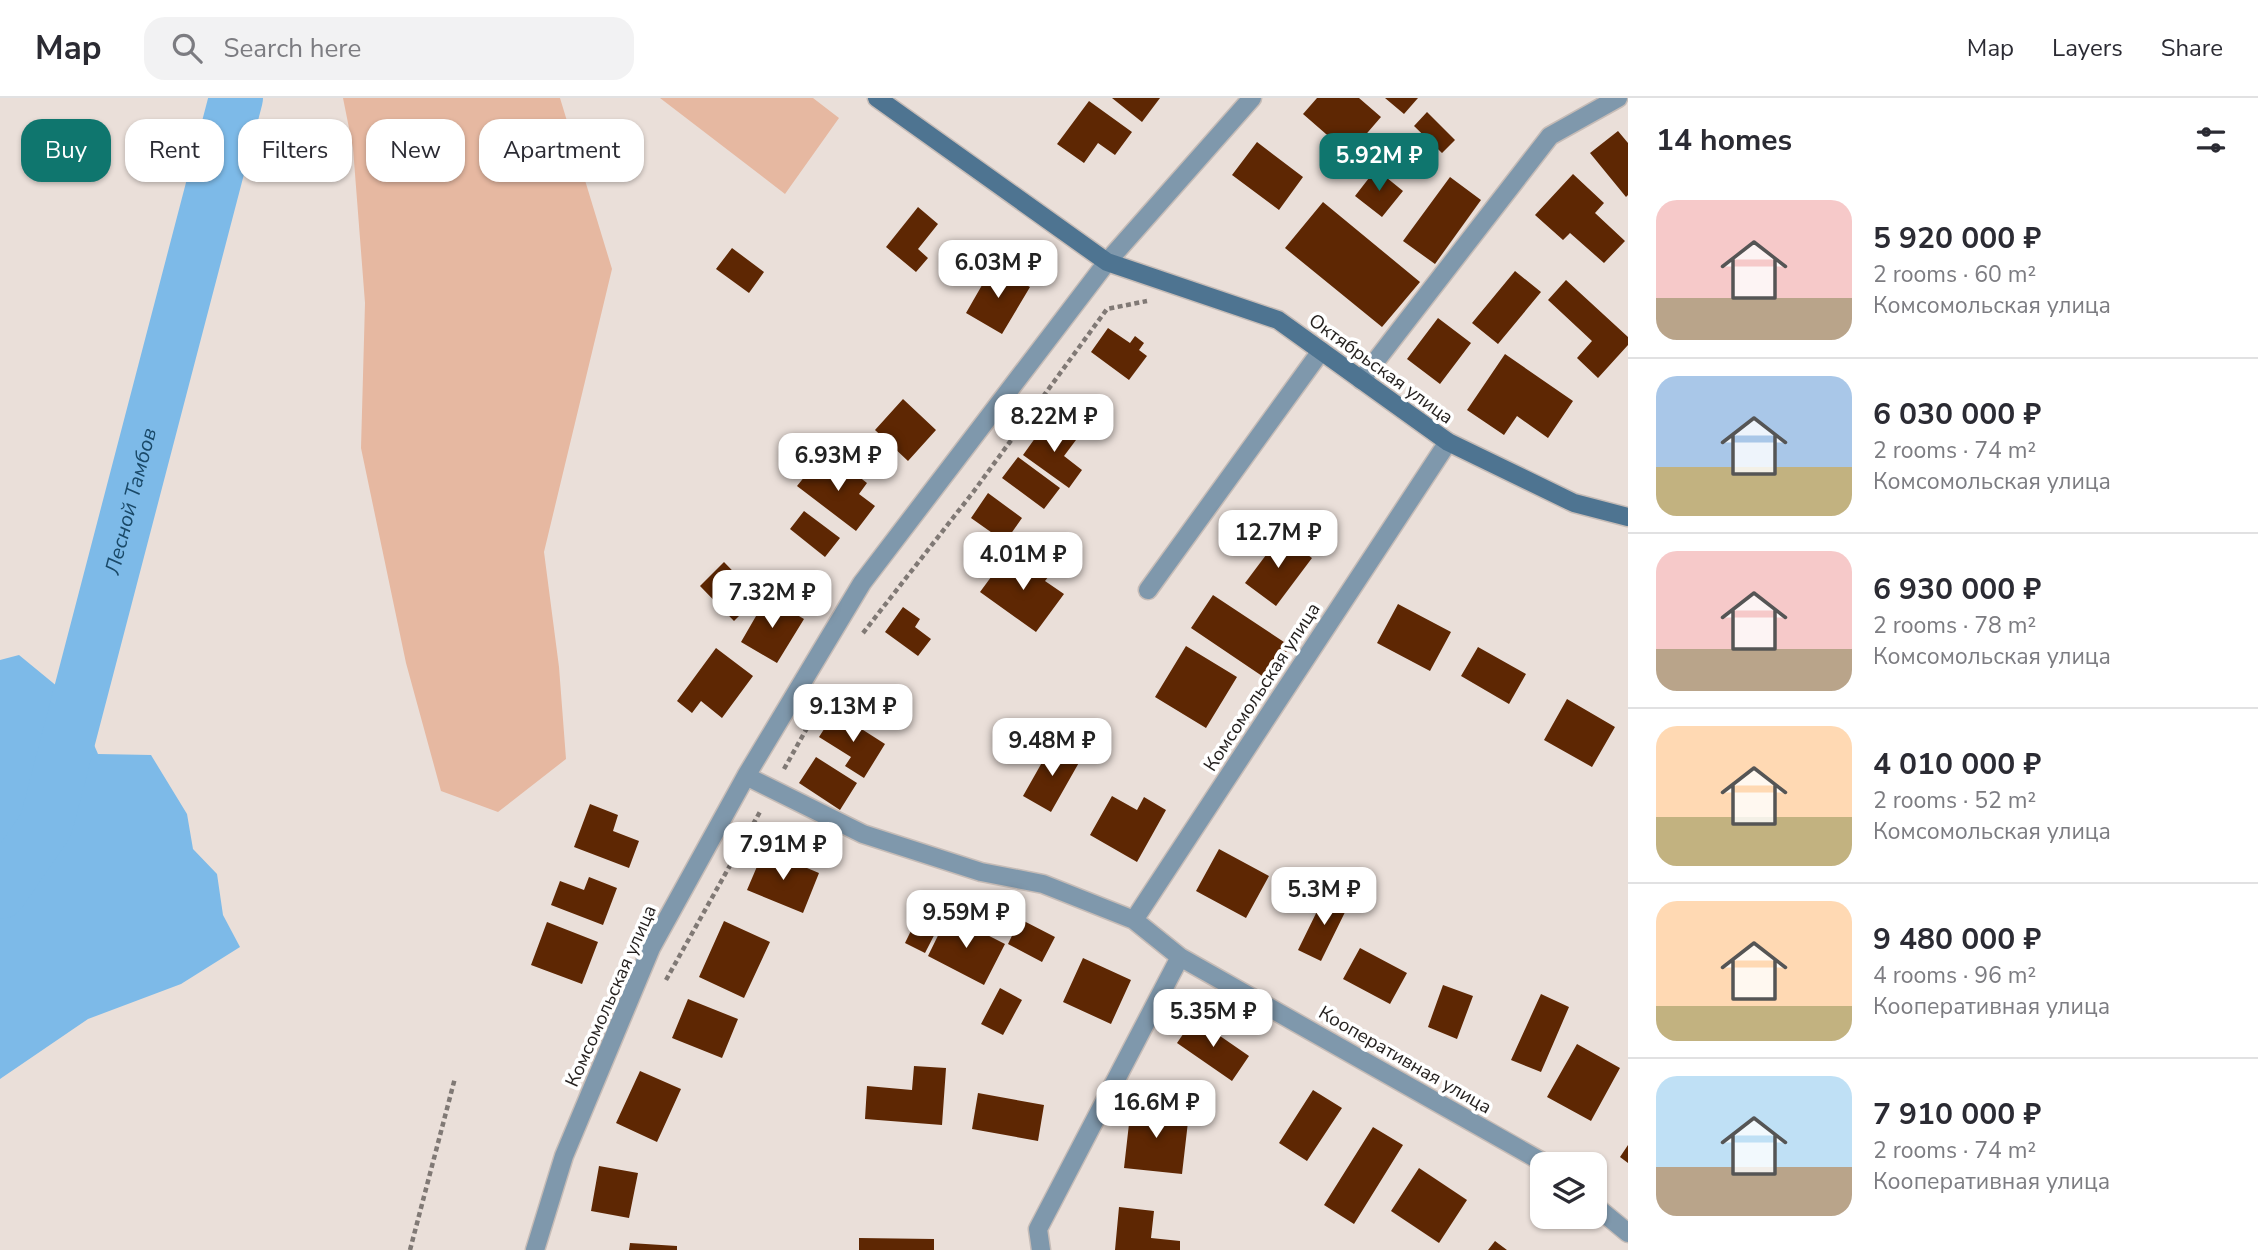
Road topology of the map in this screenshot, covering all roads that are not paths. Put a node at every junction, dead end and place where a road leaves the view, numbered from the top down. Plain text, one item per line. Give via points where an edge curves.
1 (877, 98) edge
2 (1252, 98) edge
3 (1618, 98) edge
4 (1107, 262) junction
5 (1321, 351) junction
6 (1362, 380) junction
7 (1448, 442) junction
8 (1628, 517) edge
9 (1148, 590) dead end
10 (746, 776) junction
11 (1134, 920) junction
12 (1180, 957) junction
13 (1530, 1155) edge
14 (1607, 1216) edge
15 (1628, 1233) edge
16 (535, 1250) edge
17 (1041, 1250) edge

1 - 4 street, Октябрьская улица
2 - 4 street, Комсомольская улица
3 - 6 street via 1550,136
4 - 5 street, Октябрьская улица via 1278,320
4 - 10 street, Комсомольская улица via 862,583
5 - 6 street, Октябрьская улица
5 - 9 street
6 - 7 street, Октябрьская улица
7 - 8 street, Октябрьская улица via 1574,503
7 - 11 street, Комсомольская улица
10 - 11 street, Кооперативная улица via 863,834 981,872 1043,884
10 - 16 street, Комсомольская улица via 651,948 564,1156
11 - 12 street, Кооперативная улица
12 - 13 street, Кооперативная улица
12 - 17 street via 1038,1229
14 - 15 street

